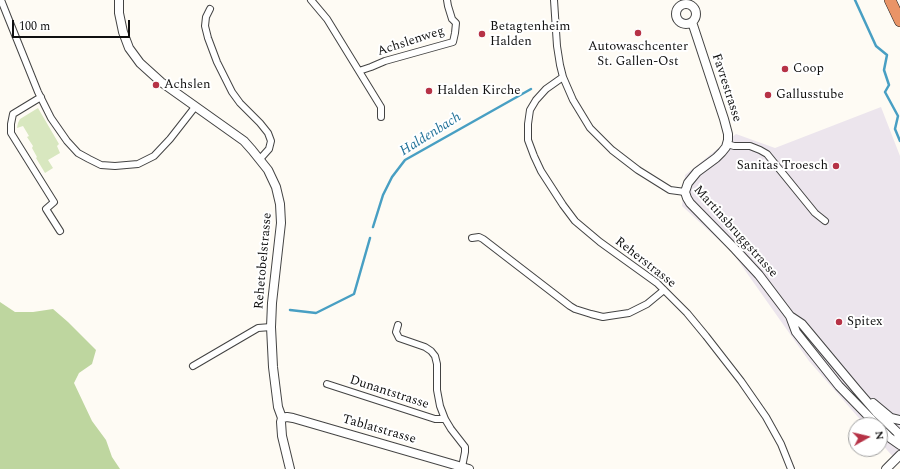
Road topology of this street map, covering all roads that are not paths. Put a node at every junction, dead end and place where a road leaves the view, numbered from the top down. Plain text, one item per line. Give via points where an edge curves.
1 (1, 0) edge
2 (119, 0) edge
3 (310, 0) edge
4 (448, 0) edge
5 (554, 0) edge
6 (890, 0) edge
7 (898, 0) edge
8 (900, 4) edge
9 (210, 9) dead end
10 (900, 21) edge
11 (692, 22) dead end
12 (359, 71) junction
13 (563, 77) junction
14 (41, 97) junction
15 (195, 107) junction
16 (381, 117) dead end
17 (727, 144) junction
18 (260, 159) junction
19 (685, 192) junction
20 (825, 221) dead end
21 (60, 231) dead end
22 (472, 238) dead end
23 (664, 290) junction
24 (790, 316) junction
25 (398, 325) dead end
26 (271, 327) junction
27 (193, 366) dead end
28 (327, 384) dead end
29 (857, 390) junction
30 (869, 417) edge
31 (282, 418) junction
32 (445, 419) junction
33 (900, 420) edge
34 (888, 436) edge
35 (900, 438) edge
36 (900, 445) edge
37 (900, 455) edge
38 (465, 468) edge
39 (290, 469) edge
40 (791, 469) edge
41 (886, 469) edge

1 - 14 street
2 - 15 street, Rehetobelstrasse via 123,32 129,48 150,73
3 - 12 street via 327,19
4 - 12 street, Achslenweg via 452,19 456,23 453,42
5 - 13 street, Martinsbruggstrasse via 557,46
6 - 10 highway
7 - 8 highway
9 - 18 street via 205,26 217,62 232,92 268,133 271,141 269,149
11 - 17 street, Favrestrasse via 726,126
12 - 16 street via 381,107
13 - 19 street, Martinsbruggstrasse via 590,128 612,150 670,190
13 - 23 street, Reherstrasse via 546,89 530,110 528,140 537,164 575,221
14 - 15 street via 51,118 78,153 101,165 115,166 138,164 154,156
14 - 21 street via 13,114 11,133 54,202 46,208
15 - 18 street, Rehetobelstrasse via 244,141
17 - 19 street via 716,158 692,177
17 - 20 street via 750,146 767,154 815,213
18 - 26 street, Rehetobelstrasse via 276,187 280,204 281,223
19 - 24 street, Martinsbruggstrasse via 690,203 759,275
22 - 23 street via 483,239 570,306 591,314 603,317 629,313 647,304
23 - 40 street, Reherstrasse via 706,336 746,387 775,432
24 - 29 street, Martinsbruggstrasse via 802,324
24 - 30 street, Martinsbruggstrasse via 796,332 834,380
25 - 32 street, Dunantstrasse via 396,332 399,338 425,347 435,356 437,394
26 - 27 street via 258,328
26 - 31 street, Rehetobelstrasse via 273,367 278,407
28 - 32 street, Dunantstrasse via 435,419
29 - 33 street, Martinsbruggstrasse via 891,418
29 - 35 street, Martinsbruggstrasse
31 - 38 street, Tablatstrasse via 291,418
31 - 39 street, Rehetobelstrasse via 282,437
32 - 38 street, Dunantstrasse via 464,447
34 - 36 street
37 - 41 street

